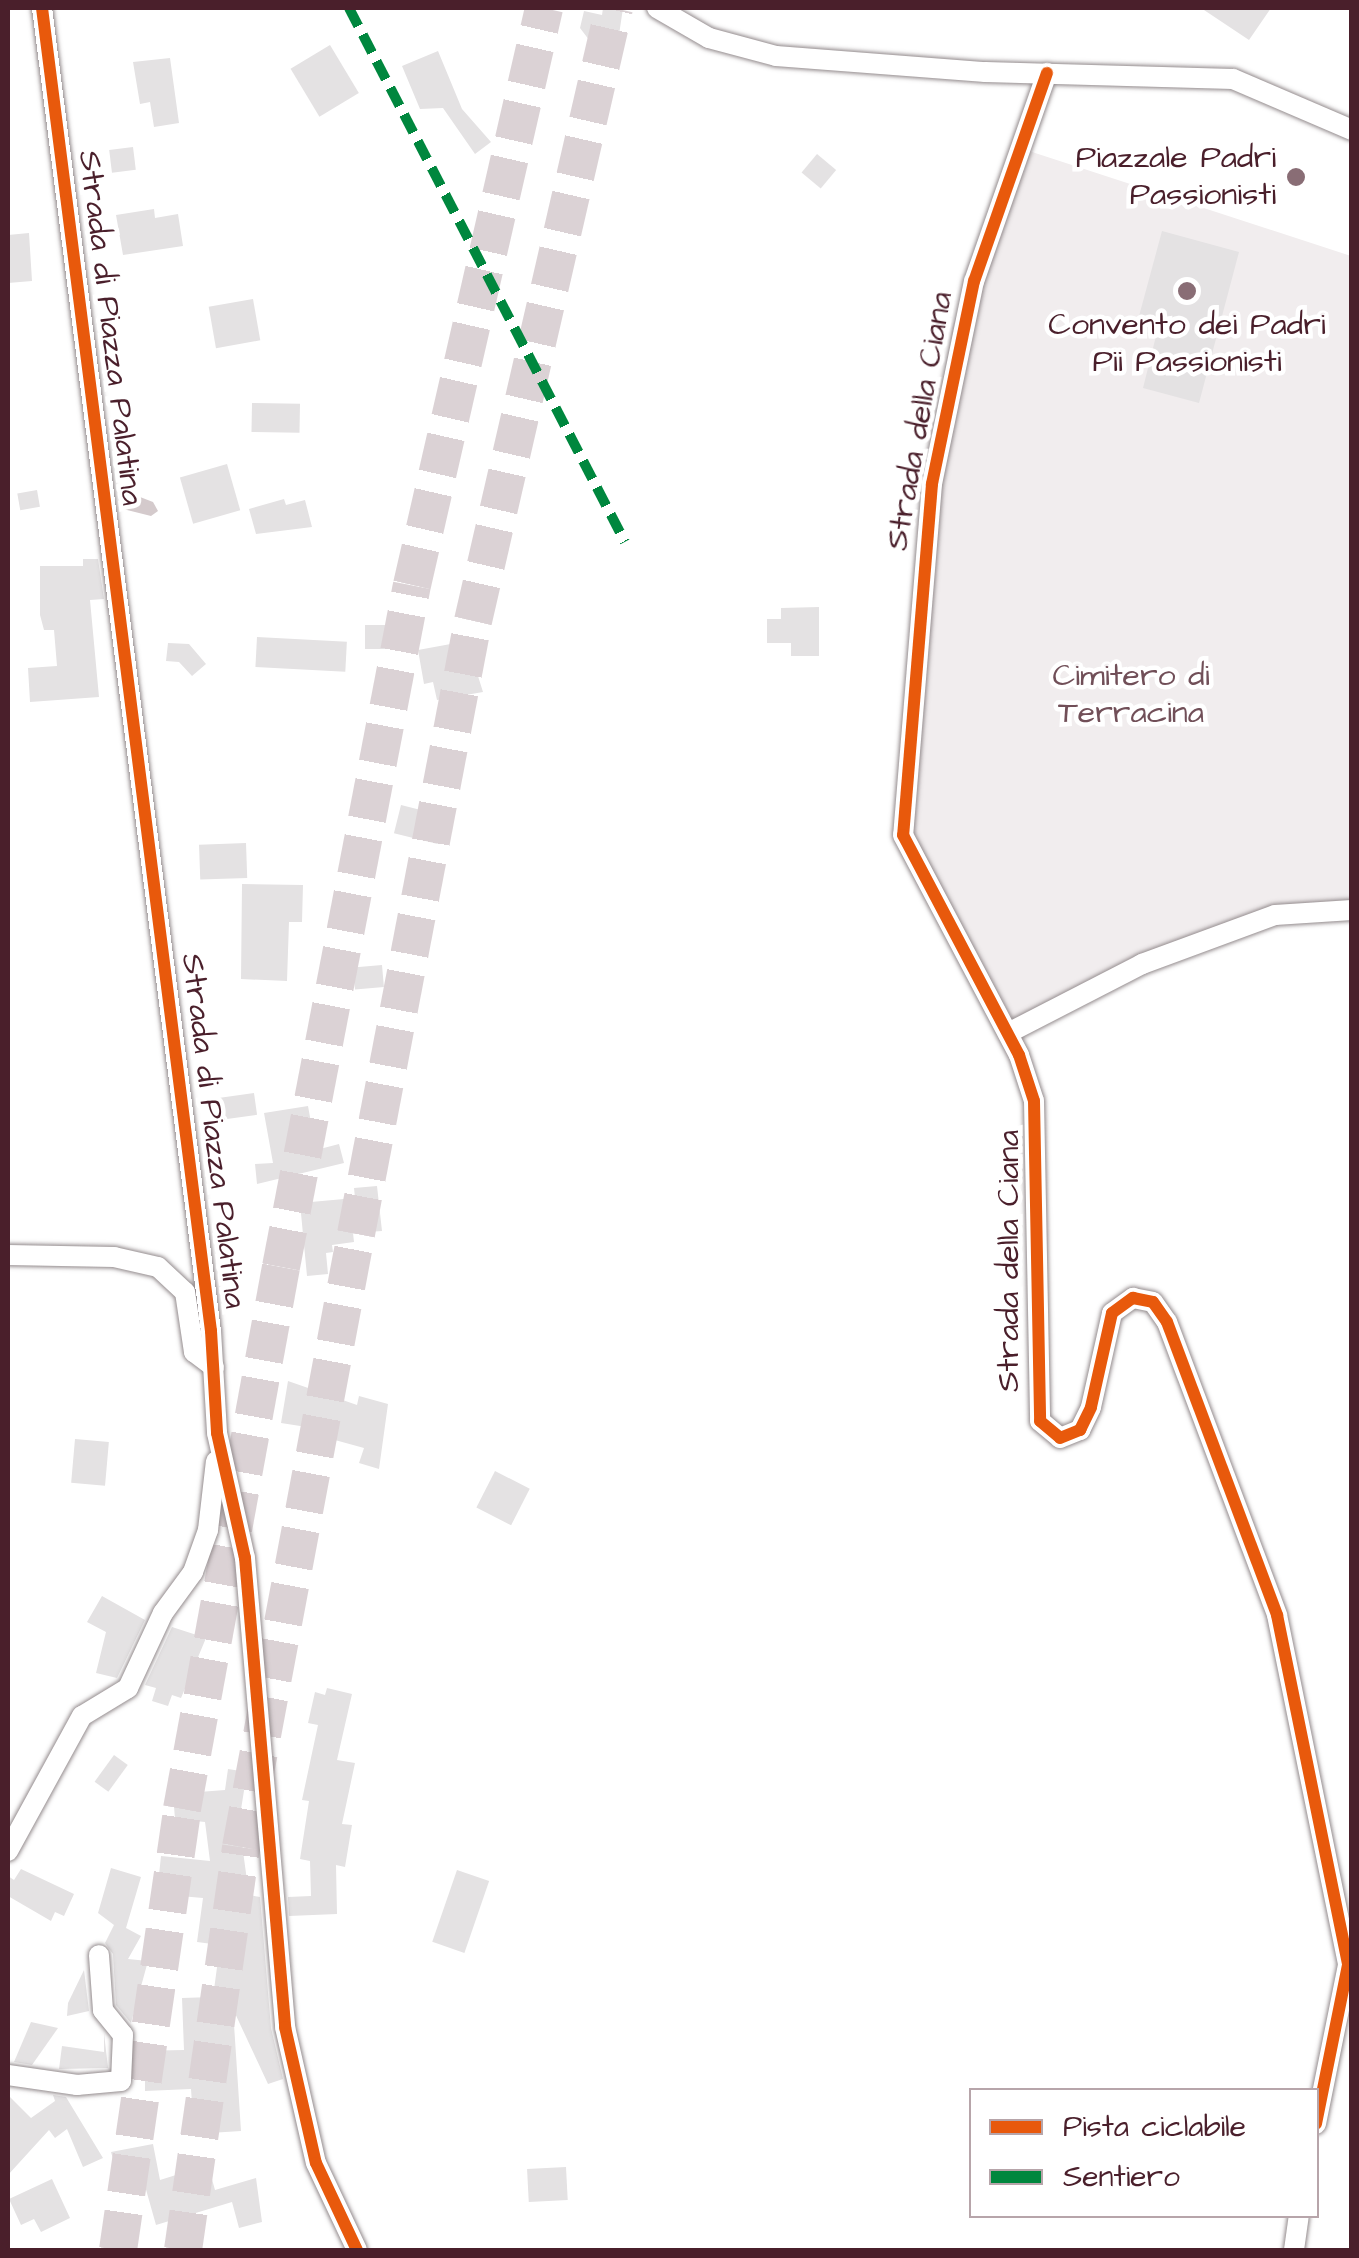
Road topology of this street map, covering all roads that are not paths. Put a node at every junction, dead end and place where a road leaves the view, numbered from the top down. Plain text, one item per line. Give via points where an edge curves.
1 (42, 8) edge
2 (657, 8) edge
3 (1047, 73) junction
4 (1352, 130) edge
5 (1352, 910) edge
6 (1008, 1033) junction
7 (8, 1255) edge
8 (214, 1367) junction
9 (218, 1444) junction
10 (8, 1851) edge
11 (99, 1955) dead end
12 (8, 2075) edge
13 (1319, 2109) edge
14 (1299, 2218) edge
15 (358, 2250) edge
16 (1294, 2250) edge

1 - 8 street, Strada di Piazza Palatina
2 - 3 street via 709,38 760,54
3 - 4 street via 1233,79
3 - 6 street, Strada della Ciana via 974,281 932,484 902,802 912,860
5 - 6 street via 1275,916 1142,964
6 - 13 street, Strada della Ciana via 1036,1116 1040,1421 1060,1438 1080,1430 1092,1407 1112,1312 1133,1298 1153,1302 1168,1322 1284,1638 1348,1964
7 - 8 street via 114,1257 158,1267 180,1284 194,1352
8 - 9 street, Strada di Piazza Palatina
9 - 10 street via 208,1530 193,1572 163,1612 128,1688 82,1716
9 - 15 street, Strada di Piazza Palatina via 245,1558 292,2072 316,2163
11 - 12 street via 103,2010 124,2035 121,2080 77,2086
14 - 16 street

